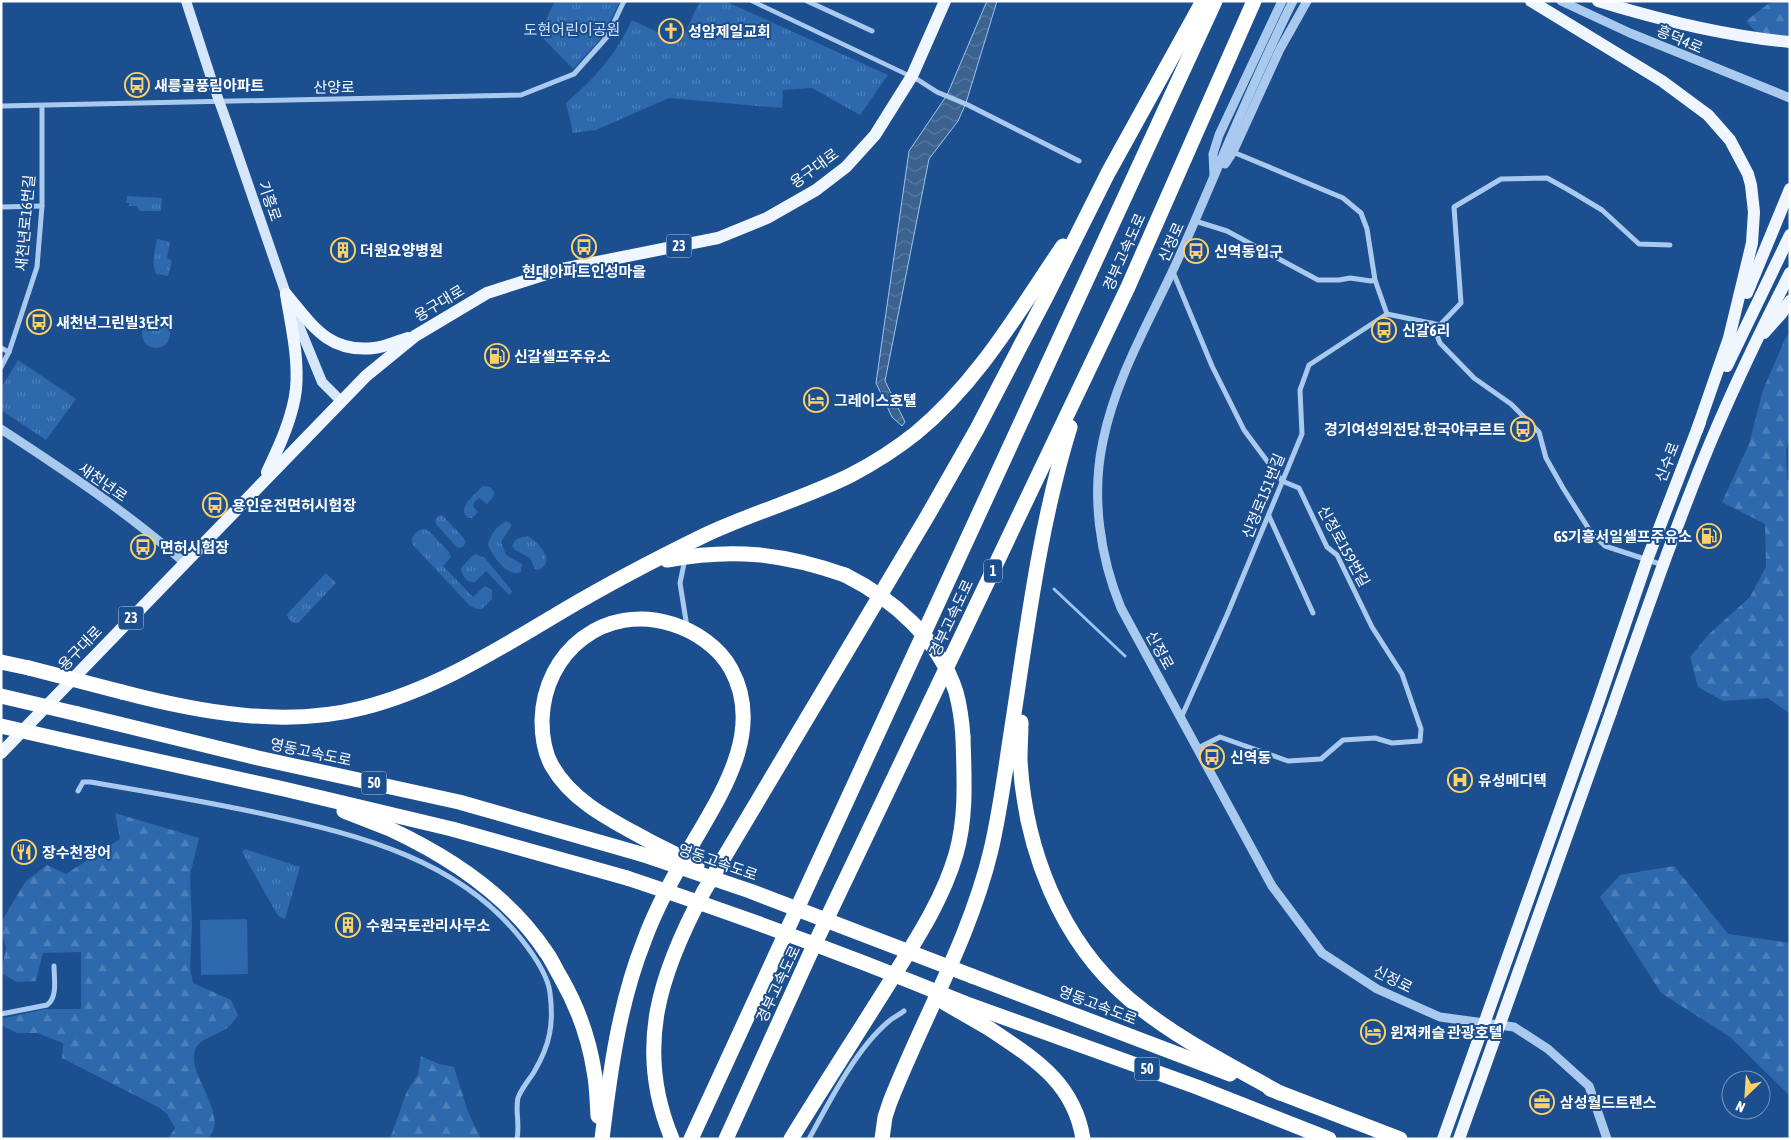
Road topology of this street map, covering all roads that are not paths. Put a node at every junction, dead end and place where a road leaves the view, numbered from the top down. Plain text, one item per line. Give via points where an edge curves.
1 (186, 1) edge
2 (624, 1) edge
3 (752, 1) edge
4 (807, 1) edge
5 (945, 1) edge
6 (1203, 1) edge
7 (1215, 1) edge
8 (1254, 1) edge
9 (1282, 1) edge
10 (1293, 1) edge
11 (1307, 1) edge
12 (1531, 1) edge
13 (1561, 1) edge
14 (1598, 1) edge
15 (872, 31) dead end
16 (1790, 42) edge
17 (912, 76) junction
18 (1790, 98) edge
19 (1, 106) edge
20 (42, 106) junction
21 (1233, 152) junction
22 (1079, 161) dead end
23 (1108, 173) junction
24 (1214, 178) junction
25 (1790, 189) edge
26 (42, 206) junction
27 (1, 207) edge
28 (1196, 221) junction
29 (1790, 235) edge
30 (1670, 245) dead end
31 (1172, 272) junction
32 (1790, 273) edge
33 (1375, 280) junction
34 (286, 294) junction
35 (1790, 301) edge
36 (1386, 314) junction
37 (1432, 323) junction
38 (415, 336) junction
39 (1729, 338) junction
40 (1753, 346) junction
41 (1, 348) edge
42 (1099, 348) junction
43 (9, 352) junction
44 (1, 367) edge
45 (340, 401) junction
46 (1, 429) edge
47 (1697, 430) junction
48 (1282, 481) junction
49 (261, 484) junction
50 (1269, 516) junction
51 (685, 557) junction
52 (1647, 560) junction
53 (185, 563) junction
54 (1663, 565) junction
55 (617, 580) junction
56 (1313, 613) dead end
57 (687, 630) junction
58 (1025, 647) junction
59 (1, 662) edge
60 (1, 696) edge
61 (1181, 718) junction
62 (1, 726) edge
63 (1198, 748) junction
64 (1, 753) edge
65 (284, 789) junction
66 (78, 791) dead end
67 (750, 891) junction
68 (54, 966) dead end
69 (901, 977) junction
70 (904, 1011) dead end
71 (1, 1014) edge
72 (1280, 1093) junction
73 (693, 1134) edge
74 (517, 1139) edge
75 (601, 1139) edge
76 (672, 1139) edge
77 (726, 1139) edge
78 (791, 1139) edge
79 (809, 1139) edge
80 (882, 1139) edge
81 (1083, 1139) edge
82 (1330, 1139) edge
83 (1400, 1139) edge
84 (1444, 1139) edge
85 (1459, 1139) edge
86 (1607, 1139) edge

1 - 34 main road, 기흥로, bridge
2 - 20 street, 산양로 via 607,37 574,74 521,95
3 - 17 street
4 - 15 street
5 - 17 main road, 용구대로 / 23
6 - 23 highway
7 - 73 highway, 경부고속도로
8 - 42 highway, 경부고속도로 / 1
9 - 24 street via 1219,135 1213,154
10 - 24 street, 신정로
11 - 21 street via 1280,49
12 - 39 main road via 1662,81 1708,115 1733,146 1751,185 1754,229
13 - 18 street, 흥덕4로
14 - 16 main road via 1724,32
17 - 22 street via 937,92
17 - 38 main road, 용구대로 / 23 via 875,135 846,167 816,190 767,218 718,238 562,269 487,293
19 - 20 street, 산양로
20 - 26 street, 새천년로16번길
21 - 24 street
21 - 33 street via 1343,198 1361,213 1367,229
23 - 55 highway via 1078,225 982,364 964,388 916,432 889,453 851,475 707,534
23 - 76 highway via 972,438 684,929 662,988 653,1045 658,1098
24 - 28 street, 신정로
25 - 39 main road
26 - 27 street
26 - 43 street, 새천년로16번길 via 37,267
28 - 31 street, 신정로
28 - 33 street via 1227,231 1318,280
29 - 47 main road, 신수로
30 - 37 street via 1639,244 1602,210 1547,178 1501,179 1454,207 1460,302 1440,325
31 - 48 street, 신정로159번길 via 1212,366 1244,430
31 - 61 street, 신정로 via 1112,407 1098,478 1104,556 1111,583 1121,608
32 - 40 main road
33 - 36 street
34 - 38 main road via 316,330 336,344 353,349 375,348
34 - 45 main road, 기흥로 via 322,382
34 - 49 main road via 297,368 296,390 278,446
35 - 40 main road
36 - 37 street
36 - 48 street, 신정로151번길 via 1308,365 1300,390 1302,434
37 - 52 street via 1440,343 1474,378 1511,404 1539,432 1546,458 1592,534 1605,546
38 - 45 main road, 용구대로 / 23
39 - 47 main road
40 - 54 main road via 1711,441
41 - 43 street
42 - 58 highway via 1071,422 1055,478
42 - 77 highway, 경부고속도로 / 1 via 810,954
43 - 44 street, 새천년로16번길
45 - 49 main road, 용구대로 / 23
46 - 53 street, 새천년로 via 126,515
47 - 52 main road, 신수로
48 - 50 street, 신정로151번길
48 - 63 street, 신정로159번길 via 1299,488 1327,547 1338,555 1372,627 1402,674 1421,729 1420,741 1392,744 1376,738 1343,740 1322,759 1288,761 1220,737
49 - 53 main road, 용구대로 / 23
50 - 56 street
50 - 61 street, 신정로151번길
51 - 55 highway via 644,567
51 - 57 street via 680,583
51 - 78 highway, bridge via 718,553 792,559 845,575 870,588 908,618 931,645 947,671 961,713 962,821 946,883 920,933
52 - 54 street
52 - 84 main road, 신수로, bridge
53 - 64 main road, 용구대로 / 23
54 - 85 main road, bridge
55 - 59 highway, bridge via 420,690 360,709 323,714 284,717 207,710
57 - 67 highway, bridge via 661,621 630,620 615,622 576,642 559,663 548,687 544,700 543,738 551,764 559,776 592,808 651,842
57 - 75 highway via 721,655 735,676 743,701 741,739 729,778 655,912 640,951 621,1016
58 - 72 highway via 1020,760 1025,796 1039,860 1050,892 1069,928 1088,956 1129,999 1164,1026
58 - 80 highway via 987,866 967,926 890,1102
60 - 67 highway, 영동고속도로 / 50, bridge via 459,802 641,854
61 - 63 street, 신정로
62 - 65 highway, 50, bridge
63 - 86 street, 신정로 via 1272,886 1322,953 1376,989 1440,1017 1514,1027 1548,1049 1589,1086
65 - 69 highway, 50, bridge via 452,829 627,878
65 - 75 highway via 389,829 424,846 486,886 528,928 546,952 577,1011 594,1070
66 - 74 street via 83,782 90,782 217,804 345,833 426,864 488,904 511,926 537,960 550,990 551,1034 544,1054 519,1096
67 - 72 highway, 영동고속도로 / 50, bridge
68 - 71 street via 52,1001
69 - 81 highway, bridge via 990,1029 1041,1065 1063,1088 1077,1114
69 - 82 highway, 50, bridge
70 - 79 street via 888,1022 869,1043
72 - 83 highway, 영동고속도로 / 50

